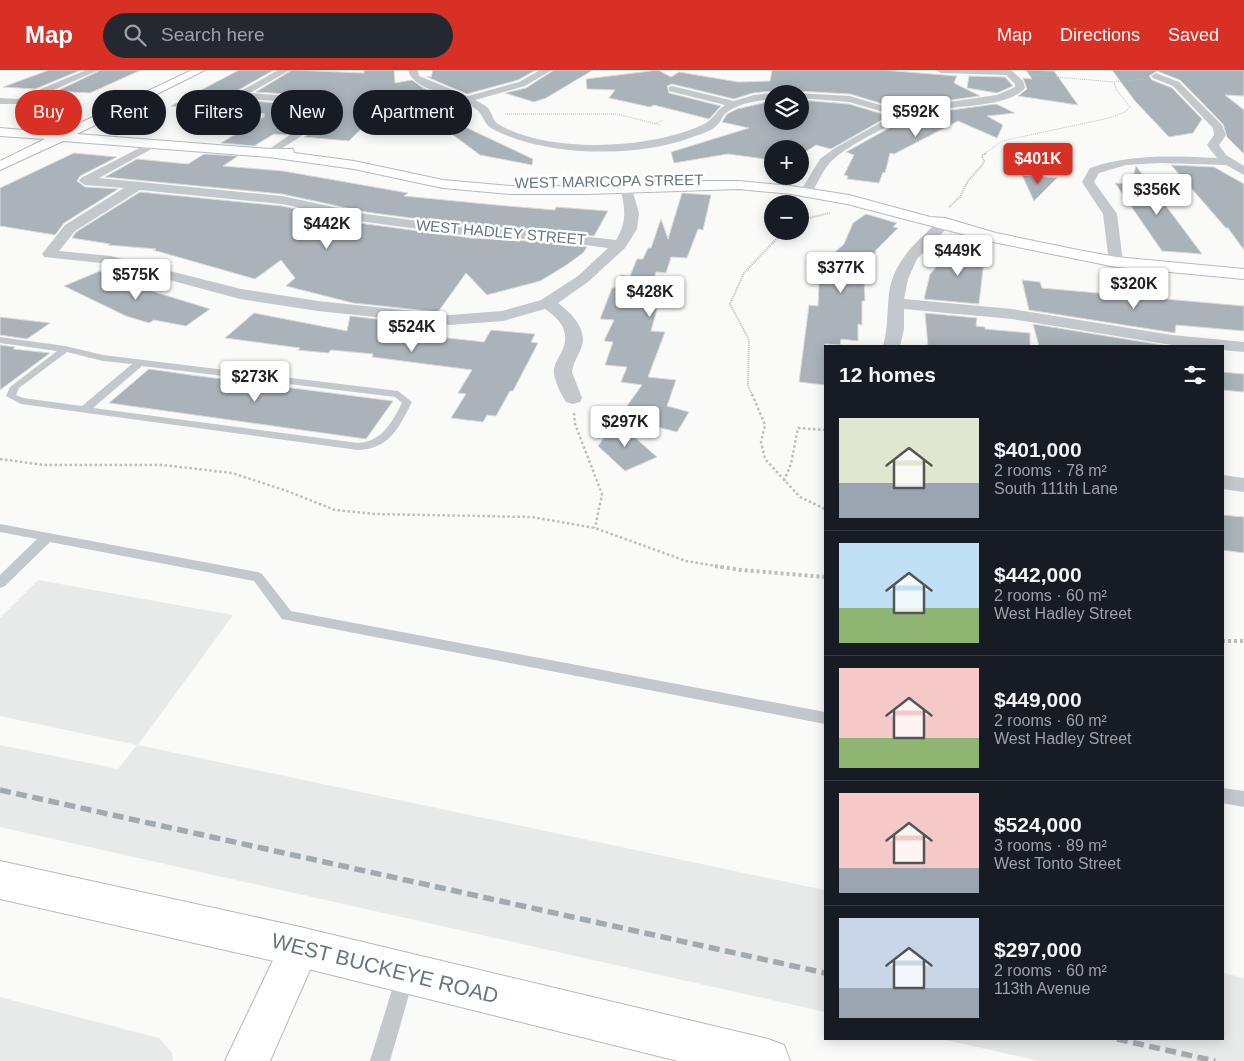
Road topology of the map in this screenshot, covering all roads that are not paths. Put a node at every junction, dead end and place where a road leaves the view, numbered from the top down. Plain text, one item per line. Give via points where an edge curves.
1 (94, 70) edge
2 (180, 70) edge
3 (200, 70) edge
4 (285, 70) edge
5 (413, 70) edge
6 (547, 70) edge
7 (941, 70) edge
8 (1007, 72) edge
9 (1156, 76) road end
10 (672, 89) dead end
11 (445, 90) edge
12 (809, 96) edge
13 (472, 97) edge
14 (764, 97) edge
15 (0, 101) edge
16 (472, 102) edge
17 (734, 104) junction
18 (903, 114) junction
19 (82, 116) edge
20 (0, 132) edge
21 (15, 133) edge
22 (40, 135) joint
23 (60, 137) junction
24 (153, 144) junction
25 (270, 153) junction
26 (0, 154) edge
27 (1228, 162) junction
28 (0, 166) edge
29 (1244, 171) edge
30 (138, 185) junction
31 (626, 185) junction
32 (808, 189) junction
33 (941, 220) junction
34 (620, 245) junction
35 (1116, 262) junction
36 (1244, 274) edge
37 (547, 303) junction
38 (896, 303) junction
39 (0, 340) edge
40 (891, 345) edge
41 (1223, 345) edge
42 (1224, 345) edge
43 (1244, 347) edge
44 (65, 349) junction
45 (140, 362) junction
46 (572, 398) road end
47 (84, 410) junction
48 (1224, 482) edge
49 (1244, 485) edge
50 (0, 528) edge
51 (46, 538) junction
52 (0, 583) edge
53 (824, 718) edge
54 (1224, 795) edge
55 (1244, 799) edge
56 (0, 880) edge
57 (300, 947) junction
58 (406, 973) junction
59 (247, 1061) edge
60 (380, 1061) edge
61 (768, 1061) edge

1 - 15 street via 18,102
2 - 19 street
3 - 23 street
4 - 25 street via 239,95 297,101 314,105 320,113 314,124
5 - 11 street via 414,77
6 - 13 street via 522,84
7 - 8 street
8 - 18 street via 1020,83 1020,88 1009,95
9 - 27 street via 1176,84 1218,127 1220,136 1213,145
10 - 17 street
12 - 18 street via 850,99
14 - 17 street
16 - 17 street via 484,110 492,125 514,135 559,146 597,149 656,144 690,134 713,124 721,112
18 - 32 street via 839,150 824,162
20 - 21 street, WEST MARICOPA STREET
22 - 23 street, WEST MARICOPA STREET
22 - 26 street
23 - 24 street, WEST MARICOPA STREET
23 - 28 street
24 - 25 street, WEST MARICOPA STREET
24 - 30 street, WEST HADLEY STREET via 85,181
25 - 31 street, WEST MARICOPA STREET via 473,187 550,191
27 - 29 street
27 - 35 street via 1137,160 1110,164 1094,171 1088,182 1110,214
30 - 34 street, WEST HADLEY STREET via 282,200 366,218 471,232 546,236
30 - 37 street via 70,228 49,254 111,260 240,294 442,320 503,316
31 - 32 street, WEST MARICOPA STREET
31 - 34 street via 632,213 630,229
32 - 33 street, WEST MARICOPA STREET via 929,222
33 - 35 street, WEST MARICOPA STREET via 993,237
33 - 38 street via 910,256 902,274
34 - 37 street via 584,279
35 - 36 street, WEST MARICOPA STREET
37 - 46 street via 562,313 575,334 575,344 563,372
38 - 40 street via 897,330
38 - 41 street via 1012,314 1172,340
39 - 44 lane
42 - 43 street
44 - 45 lane
44 - 47 lane via 15,386 10,396 22,402
45 - 47 lane
45 - 47 lane via 398,394 407,402 380,442 366,446 345,446
48 - 49 street
50 - 51 lane
51 - 52 lane
51 - 53 lane via 258,577 287,615
54 - 55 lane
56 - 57 street, WEST BUCKEYE ROAD
57 - 58 street, WEST BUCKEYE ROAD
57 - 59 street
58 - 60 lane
58 - 61 street, WEST BUCKEYE ROAD

